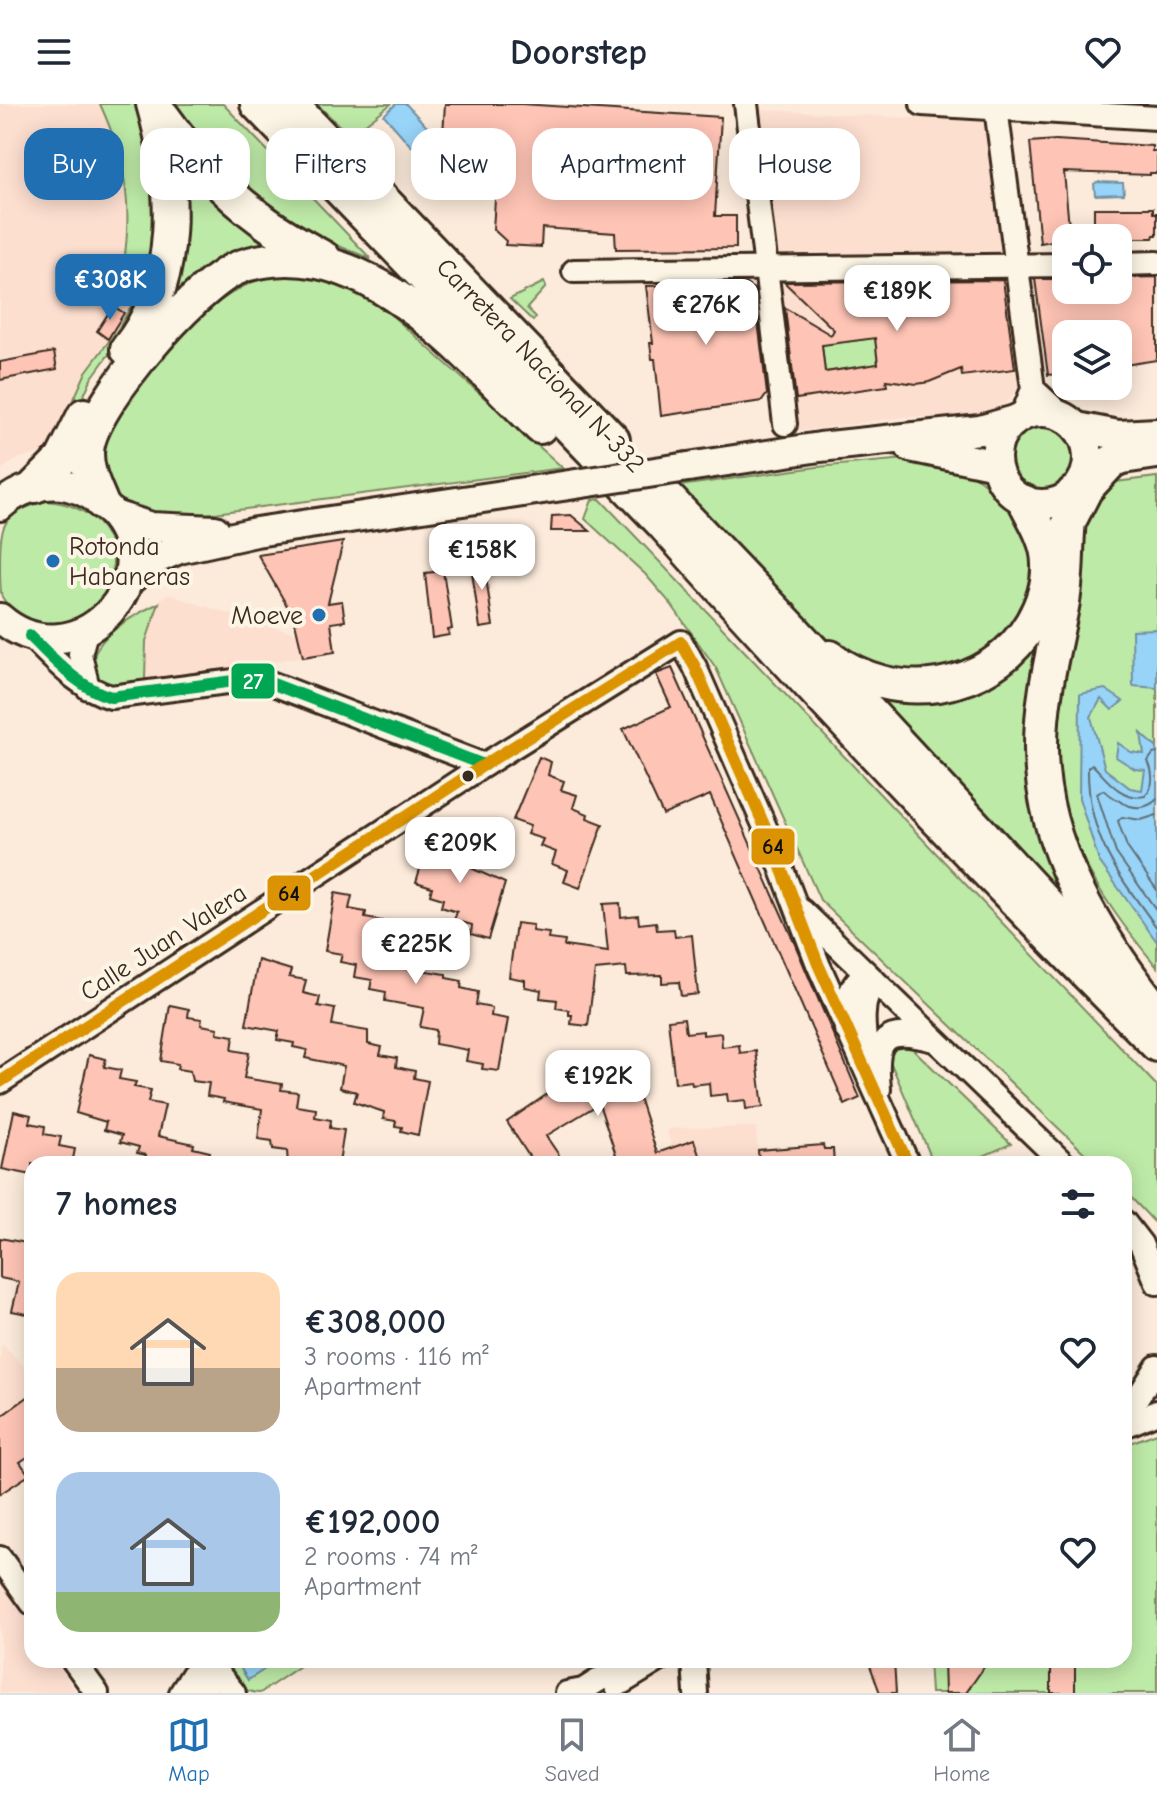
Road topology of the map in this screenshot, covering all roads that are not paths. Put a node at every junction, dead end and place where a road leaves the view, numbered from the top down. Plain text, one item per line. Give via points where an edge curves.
1 (154, 104) edge
2 (257, 104) edge
3 (291, 104) edge
4 (746, 104) edge
5 (922, 104) edge
6 (996, 108) junction
7 (1157, 118) edge
8 (1157, 263) edge
9 (1132, 264) edge
10 (1017, 265) junction
11 (1052, 265) edge
12 (339, 267) junction
13 (766, 268) junction
14 (574, 271) dead end
15 (1033, 389) junction
16 (1018, 418) junction
17 (1069, 421) junction
18 (785, 424) dead end
19 (1157, 433) edge
20 (885, 442) junction
21 (1157, 454) edge
22 (996, 465) junction
23 (1090, 476) junction
24 (35, 486) junction
25 (1025, 502) junction
26 (0, 506) edge
27 (108, 508) junction
28 (256, 532) junction
29 (1066, 532) junction
30 (127, 582) junction
31 (724, 593) junction
32 (0, 618) edge
33 (791, 627) junction
34 (86, 632) junction
35 (30, 636) junction
36 (88, 688) junction
37 (484, 765) junction
38 (795, 904) junction
39 (871, 978) junction
40 (1157, 1012) edge
41 (846, 1030) junction
42 (1157, 1031) edge
43 (936, 1041) junction
44 (1157, 1045) edge
45 (0, 1082) edge
46 (877, 1097) junction
47 (904, 1156) edge
48 (1056, 1156) edge
49 (1132, 1232) edge
50 (1157, 1283) edge
51 (1157, 1367) edge
52 (1132, 1401) edge
53 (1157, 1403) edge
54 (1132, 1406) edge
55 (1157, 1412) edge
56 (1132, 1423) edge
57 (0, 1558) edge
58 (24, 1592) edge
59 (79, 1668) edge
60 (199, 1668) edge
61 (205, 1668) edge
62 (212, 1668) edge
63 (618, 1668) edge
64 (646, 1668) edge
65 (694, 1668) edge
66 (97, 1693) edge
67 (181, 1693) edge
68 (206, 1693) edge
69 (234, 1693) edge
70 (567, 1693) edge
71 (605, 1693) edge
72 (696, 1693) edge

1 - 12 highway via 189,152 239,202
1 - 24 highway via 166,155 170,217 155,304 100,387 62,459
2 - 31 highway
3 - 33 highway, Carretera Nacional N-332
4 - 13 street
5 - 6 street
6 - 7 street
6 - 10 street
8 - 9 street
10 - 11 street
10 - 13 street
10 - 15 street
12 - 27 highway via 297,260 256,263 236,269 200,294 129,371 96,423 87,458
12 - 31 highway via 391,293 433,326
13 - 14 street
13 - 18 street
15 - 16 street
15 - 17 street
16 - 17 main road via 1042,411
16 - 20 main road via 980,430
16 - 22 main road via 998,445
17 - 19 main road via 1118,435
17 - 23 main road via 1083,435
20 - 22 main road
20 - 28 main road, bridge via 820,447
21 - 23 main road
22 - 25 main road via 1009,491
23 - 25 main road via 1056,503
23 - 29 highway
23 - 29 highway
24 - 26 main road
24 - 27 main road via 70,486
25 - 33 highway via 1046,549 1044,598 1013,648 975,675 930,687 885,683 840,665
27 - 28 main road via 151,527
27 - 30 main road via 128,547
28 - 30 main road via 166,554
29 - 40 highway via 1063,606 1042,718 1042,779 1061,852 1081,897
30 - 34 main road via 110,613
31 - 44 highway
32 - 35 main road
33 - 42 highway via 1085,942
34 - 35 main road via 64,638
34 - 36 street via 80,654
35 - 36 street
36 - 37 street via 111,697 242,680 268,682
37 - 38 street, Calle Juan Valera via 681,642
37 - 45 street, Calle Juan Valera
38 - 39 street
38 - 41 street
39 - 41 street via 857,981 853,988
39 - 43 street
39 - 46 street via 864,1024
41 - 46 street
43 - 46 street via 903,1034 883,1042
43 - 48 street
46 - 47 street
49 - 50 street
51 - 52 street
53 - 54 street
55 - 56 street
57 - 58 street
59 - 66 street
60 - 67 street
61 - 68 street
62 - 69 street
63 - 70 street via 583,1690
64 - 71 street
65 - 72 street

